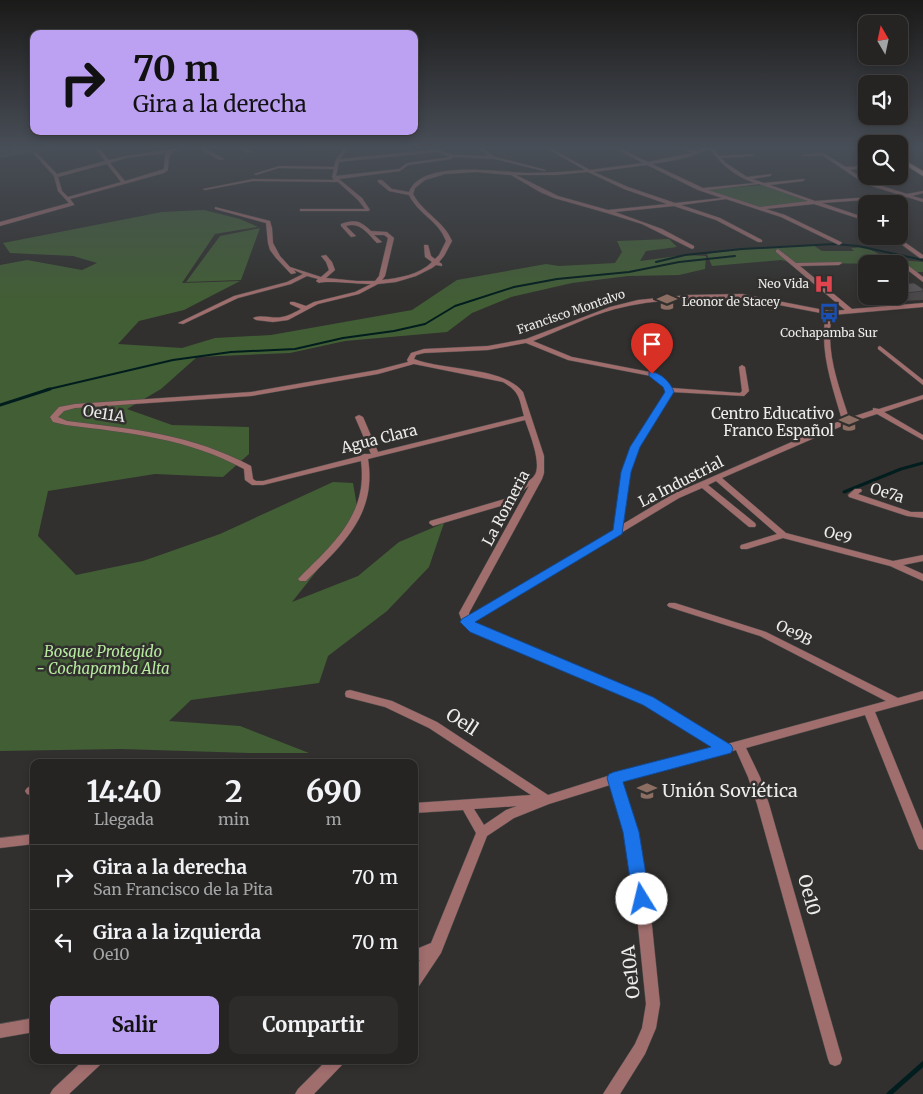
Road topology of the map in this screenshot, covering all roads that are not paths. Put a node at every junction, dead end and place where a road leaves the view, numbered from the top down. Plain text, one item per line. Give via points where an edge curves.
1 (66, 199) edge
2 (360, 199) edge
3 (413, 199) edge
4 (418, 199) edge
5 (567, 199) edge
6 (658, 199) edge
7 (718, 199) edge
8 (731, 199) edge
9 (806, 199) edge
10 (858, 199) edge
11 (815, 202) junction
12 (672, 204) junction
13 (217, 208) dead end
14 (759, 208) junction
15 (302, 210) dead end
16 (608, 211) junction
17 (433, 217) junction
18 (858, 217) edge
19 (0, 224) edge
20 (371, 234) junction
21 (353, 236) dead end
22 (760, 241) dead end
23 (379, 242) dead end
24 (838, 243) dead end
25 (905, 245) edge
26 (426, 246) dead end
27 (692, 247) dead end
28 (778, 251) dead end
29 (324, 256) dead end
30 (922, 257) dead end
31 (438, 264) junction
32 (838, 264) dead end
33 (794, 265) junction
34 (908, 267) dead end
35 (304, 275) junction
36 (320, 280) junction
37 (923, 280) edge
38 (376, 283) junction
39 (292, 303) dead end
40 (923, 305) edge
41 (305, 308) junction
42 (850, 311) junction
43 (829, 313) junction
44 (256, 318) dead end
45 (181, 323) dead end
46 (526, 342) junction
47 (880, 348) dead end
48 (414, 362) junction
49 (742, 367) dead end
50 (923, 383) edge
51 (670, 390) junction
52 (923, 397) edge
53 (152, 402) joint
54 (876, 410) junction
55 (359, 417) dead end
56 (528, 417) junction
57 (846, 421) junction
58 (923, 438) edge
59 (375, 454) junction
60 (364, 456) junction
61 (248, 468) joint
62 (717, 478) junction
63 (538, 480) junction
64 (702, 484) junction
65 (858, 491) dead end
66 (922, 515) edge
67 (433, 523) dead end
68 (752, 525) dead end
69 (618, 531) junction
70 (783, 535) junction
71 (744, 548) dead end
72 (923, 558) edge
73 (893, 564) junction
74 (923, 578) edge
75 (304, 579) dead end
76 (672, 605) dead end
77 (466, 622) junction
78 (350, 694) dead end
79 (923, 695) edge
80 (897, 702) junction
81 (869, 711) junction
82 (732, 747) junction
83 (614, 778) junction
84 (547, 800) junction
85 (466, 805) junction
86 (418, 808) edge
87 (482, 833) junction
88 (30, 839) edge
89 (0, 843) edge
90 (923, 845) edge
91 (436, 948) junction
92 (418, 955) edge
93 (418, 975) edge
94 (30, 1026) edge
95 (0, 1031) edge
96 (835, 1059) dead end
97 (91, 1064) edge
98 (333, 1064) edge
99 (58, 1094) edge
100 (303, 1094) edge
101 (611, 1094) edge

1 - 19 street via 72,204
2 - 15 street via 368,210
3 - 17 street via 416,205
4 - 17 street
5 - 16 street
6 - 12 street
7 - 12 street
8 - 14 street
9 - 11 street
10 - 11 street
11 - 14 street
11 - 18 street
12 - 16 street
12 - 22 street via 724,221
13 - 35 street via 268,222 274,254 292,268 292,272
14 - 24 street
16 - 27 street via 653,226
17 - 31 street via 454,238 452,250
20 - 21 street via 360,223 342,225
20 - 23 street
20 - 38 street via 385,233 391,238 382,276
25 - 30 street
26 - 31 street via 428,257
28 - 33 street
29 - 36 street via 332,270
31 - 38 street via 416,278
32 - 33 street
33 - 42 street
34 - 37 street
35 - 36 street
35 - 45 street via 289,283 236,297
36 - 38 street via 345,284
38 - 41 street via 357,293
39 - 41 street
40 - 42 street, Francisco Montalvo
41 - 44 street via 281,320
42 - 43 street, Francisco Montalvo
43 - 46 street, Francisco Montalvo via 742,296 688,297 612,308
43 - 57 street via 826,350
46 - 48 street, Francisco Montalvo via 488,348 424,351 413,354 410,360
46 - 51 street via 570,359 652,374
47 - 50 street
48 - 53 street, Francisco Montalvo via 378,372 251,394
48 - 56 street, La Romeria via 505,380 520,392
49 - 51 street via 746,391 742,395
51 - 69 street via 635,447 626,472
52 - 54 street, La Industrial
53 - 61 street, Oe11A via 68,407 60,410 54,418 173,439 231,457
54 - 57 street, La Industrial
54 - 58 street
55 - 59 street
56 - 59 street, Agua Clara
56 - 63 street, La Romeria via 540,456
57 - 62 street, La Industrial
59 - 60 street, Agua Clara
60 - 61 street, Agua Clara via 262,483 249,480
60 - 75 street via 367,491 358,516
62 - 64 street, La Industrial
62 - 70 street
63 - 67 street via 521,487 511,500
63 - 77 street, La Romeria via 464,613
64 - 68 street
64 - 69 street, La Industrial
65 - 66 street, Oe7a via 852,495
69 - 77 street, La Industrial
70 - 71 street
70 - 73 street, Oe9
72 - 73 street
73 - 74 street, Oe9
76 - 80 street, Oe9B via 763,634
77 - 82 street via 475,629 648,701
78 - 84 street, Oell via 388,704 433,725
79 - 80 street
80 - 81 street
81 - 82 street
81 - 90 street
82 - 83 street
82 - 96 street, Oe10 via 754,777 763,804
83 - 84 street
83 - 101 street, Oe10A via 631,832 654,1004 640,1049
84 - 85 street
84 - 87 street via 510,814
85 - 86 street
85 - 87 street
87 - 91 street
88 - 89 street
91 - 92 street
91 - 93 street
94 - 95 street
97 - 99 street
98 - 100 street

